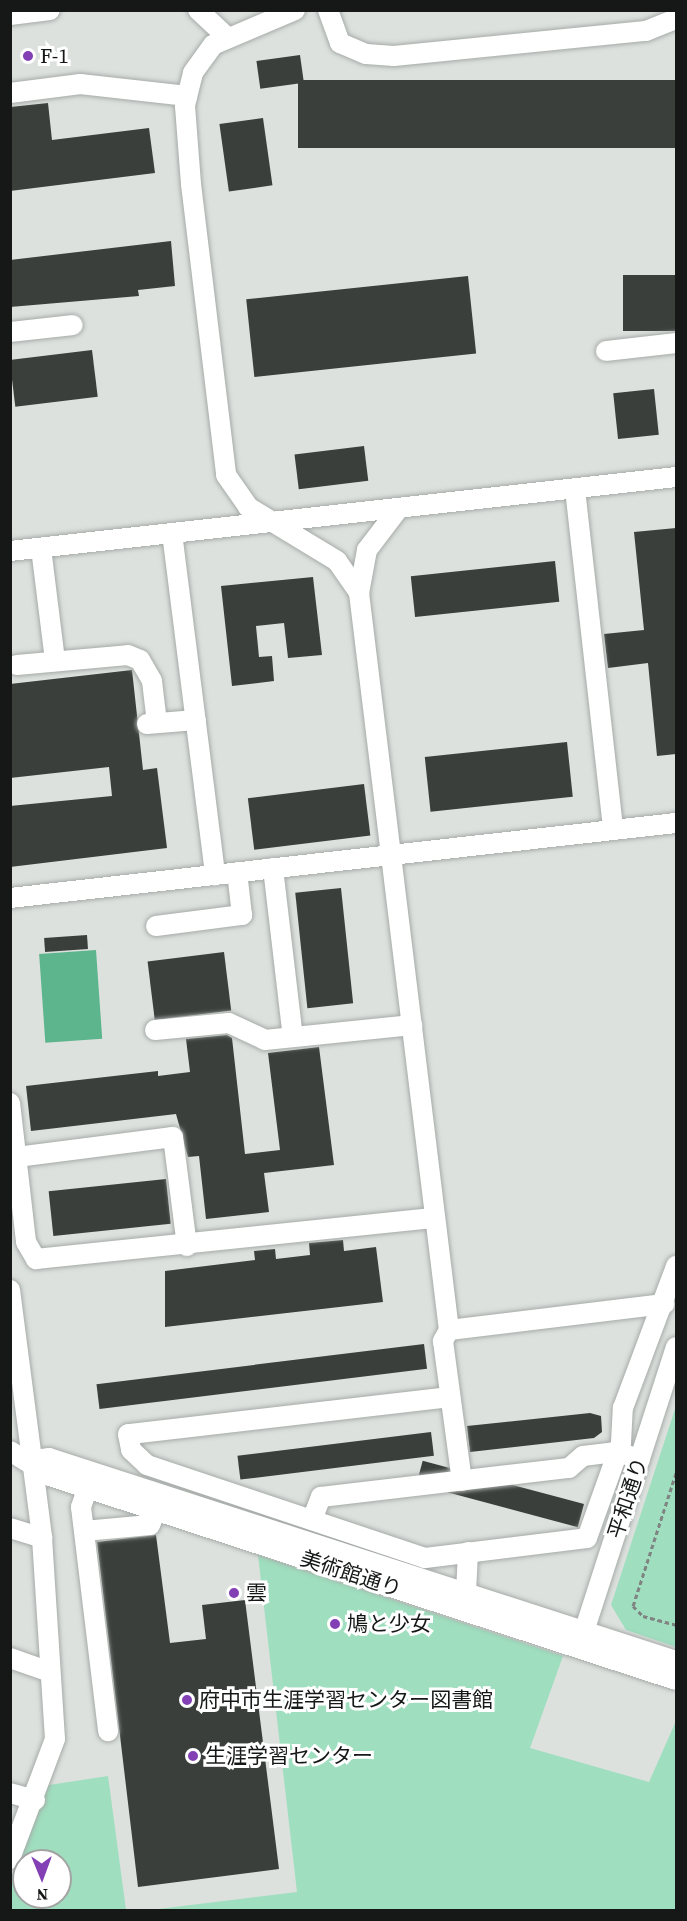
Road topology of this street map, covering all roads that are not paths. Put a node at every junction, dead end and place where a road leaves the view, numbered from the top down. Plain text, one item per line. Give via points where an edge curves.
1 (50, 10) edge
2 (198, 10) edge
3 (295, 10) edge
4 (328, 10) edge
5 (10, 15) edge
6 (257, 18) edge
7 (676, 19) edge
8 (228, 38) junction
9 (10, 93) edge
10 (187, 96) junction
11 (73, 325) dead end
12 (10, 332) edge
13 (676, 343) edge
14 (606, 351) dead end
15 (676, 477) edge
16 (575, 489) junction
17 (399, 508) junction
18 (274, 522) junction
19 (172, 533) junction
20 (41, 548) junction
21 (10, 551) edge
22 (359, 593) junction
23 (55, 661) junction
24 (17, 665) dead end
25 (196, 720) junction
26 (676, 822) edge
27 (613, 830) junction
28 (391, 855) junction
29 (273, 868) junction
30 (237, 872) junction
31 (215, 875) junction
32 (10, 898) edge
33 (156, 926) dead end
34 (412, 1025) junction
35 (155, 1030) dead end
36 (293, 1037) junction
37 (10, 1103) edge
38 (17, 1157) junction
39 (435, 1218) junction
40 (187, 1246) junction
41 (676, 1266) edge
42 (10, 1290) edge
43 (664, 1304) junction
44 (449, 1330) junction
45 (676, 1347) edge
46 (450, 1397) junction
47 (10, 1451) edge
48 (617, 1452) junction
49 (640, 1459) junction
50 (32, 1460) junction
51 (90, 1480) junction
52 (462, 1481) junction
53 (156, 1510) junction
54 (303, 1517) junction
55 (10, 1528) edge
56 (84, 1531) junction
57 (42, 1538) junction
58 (283, 1543) junction
59 (468, 1552) junction
60 (357, 1567) junction
61 (466, 1593) junction
62 (582, 1640) junction
63 (10, 1658) edge
64 (676, 1661) edge
65 (50, 1672) junction
66 (676, 1680) edge
67 (108, 1731) dead end
68 (10, 1793) edge
69 (34, 1800) junction
70 (10, 1858) edge

1 - 5 street
2 - 8 street
3 - 6 street
4 - 7 street via 340,43 366,54 394,56 646,31
6 - 8 street
8 - 10 street via 213,45 193,73
9 - 10 street via 80,84
10 - 18 street via 191,184 226,475 248,507
11 - 12 street
13 - 14 street
15 - 16 street
16 - 17 street
16 - 27 street
17 - 18 street
17 - 22 street via 367,550
18 - 19 street
18 - 22 street via 337,561
19 - 20 street
19 - 25 street
20 - 21 street
20 - 23 street
22 - 28 street
23 - 24 street
23 - 25 street via 128,655 140,660 152,681 152,724
25 - 31 street
26 - 27 street
27 - 28 street
28 - 29 street
28 - 34 street
29 - 30 street
29 - 36 street
30 - 31 street
30 - 33 street via 242,915
31 - 32 street
34 - 36 street
34 - 39 street
35 - 36 street via 229,1023 265,1040
37 - 38 street
38 - 40 street via 26,1242 36,1259
38 - 40 street via 173,1137
39 - 40 street
39 - 44 street
41 - 43 street
42 - 50 street
43 - 44 street
43 - 48 street via 623,1408
44 - 46 street via 443,1341
45 - 49 street, 平和通り
46 - 52 street
46 - 54 street via 128,1434 131,1450 147,1465
47 - 50 street, 美術館通り
48 - 49 street
48 - 52 street via 583,1456 569,1468
48 - 59 street via 587,1538
49 - 62 street, 平和通り
50 - 51 street, 美術館通り via 50,1458
50 - 57 street via 47,1502
51 - 53 street, 美術館通り
51 - 56 street via 81,1507
51 - 58 street, 美術館通り
52 - 54 street via 321,1497
53 - 56 street via 150,1525
53 - 58 street, 美術館通り
54 - 58 street
54 - 59 street via 425,1558
55 - 57 street
56 - 67 street
57 - 65 street
58 - 60 street, 美術館通り
59 - 61 street
60 - 61 street, 美術館通り
60 - 62 street, 美術館通り
61 - 62 street, 美術館通り
62 - 64 street, 美術館通り
62 - 66 street, 美術館通り
63 - 65 street
65 - 69 street via 55,1739
68 - 69 street
69 - 70 street

